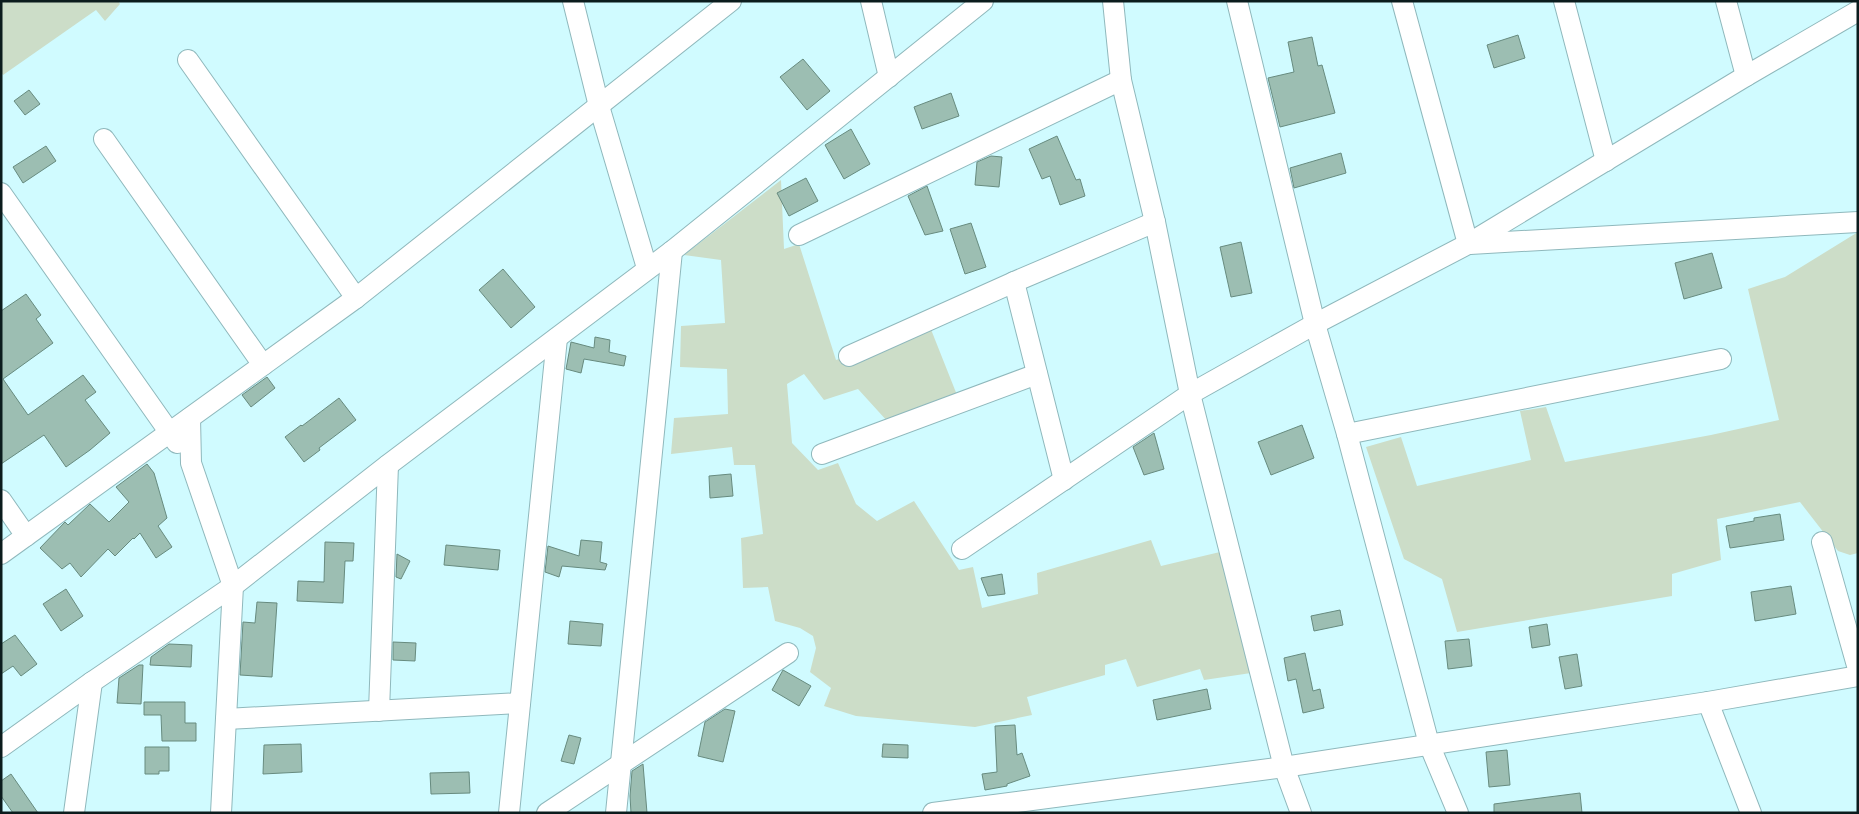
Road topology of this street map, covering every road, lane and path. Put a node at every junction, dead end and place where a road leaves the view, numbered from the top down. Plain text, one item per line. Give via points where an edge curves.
1 (573, 1) edge
2 (731, 1) edge
3 (871, 1) edge
4 (983, 1) edge
5 (1113, 1) edge
6 (1237, 1) edge
7 (1402, 1) edge
8 (1564, 1) edge
9 (1726, 1) edge
10 (1858, 11) edge
11 (188, 60) dead end
12 (1746, 76) junction
13 (889, 77) junction
14 (1121, 80) junction
15 (599, 106) junction
16 (104, 139) dead end
17 (1606, 161) junction
18 (1, 193) edge
19 (1155, 222) junction
20 (1858, 222) edge
21 (799, 235) dead end
22 (1468, 244) junction
23 (672, 251) junction
24 (647, 268) junction
25 (1014, 282) junction
26 (356, 298) junction
27 (1315, 324) junction
28 (557, 338) junction
29 (849, 356) dead end
30 (1721, 359) dead end
31 (263, 365) junction
32 (1037, 374) junction
33 (1190, 394) junction
34 (190, 418) junction
35 (170, 432) junction
36 (1347, 434) junction
37 (822, 454) dead end
38 (191, 463) junction
39 (388, 464) junction
40 (1064, 480) junction
41 (1, 500) edge
42 (26, 536) junction
43 (1822, 542) dead end
44 (962, 549) dead end
45 (1, 554) edge
46 (233, 586) junction
47 (788, 653) dead end
48 (1858, 669) edge
49 (1858, 676) edge
50 (92, 682) junction
51 (1708, 702) junction
52 (520, 703) junction
53 (379, 711) junction
54 (226, 719) junction
55 (1429, 744) junction
56 (1, 747) edge
57 (620, 764) junction
58 (1284, 767) junction
59 (937, 812) edge
60 (74, 813) edge
61 (221, 813) edge
62 (509, 813) edge
63 (547, 813) edge
64 (616, 813) edge
65 (933, 813) edge
66 (1301, 813) edge
67 (1458, 813) edge
68 (1751, 813) edge

1 - 15 street
2 - 15 street
3 - 13 street
4 - 13 street
5 - 14 street
6 - 27 street
7 - 22 street
8 - 17 street
9 - 12 street
10 - 12 street
11 - 26 street
12 - 17 street
13 - 23 street
14 - 19 street
14 - 21 street
15 - 24 street
15 - 26 street
16 - 31 street
17 - 22 street
18 - 35 street
19 - 25 street
19 - 33 street
20 - 22 street
22 - 27 street
23 - 24 street
23 - 57 street
24 - 28 street
25 - 29 street
25 - 32 street
26 - 31 street
27 - 33 street
27 - 36 street
28 - 39 street
28 - 52 street
30 - 36 street
31 - 34 street
32 - 37 street
32 - 40 street
33 - 40 street
33 - 58 street
34 - 35 street
34 - 38 street
35 - 38 street
35 - 42 street
36 - 55 street
38 - 46 street
39 - 46 street
39 - 53 street
40 - 44 street
41 - 42 street
42 - 45 street
43 - 48 street
46 - 50 street
46 - 54 street
47 - 57 street
49 - 51 street
50 - 56 street
50 - 60 street
51 - 55 street
51 - 68 street
52 - 53 street
52 - 62 street
53 - 54 street
54 - 61 street
55 - 58 street
55 - 67 street
57 - 63 street
57 - 64 street
58 - 59 street
58 - 66 street
59 - 65 street

